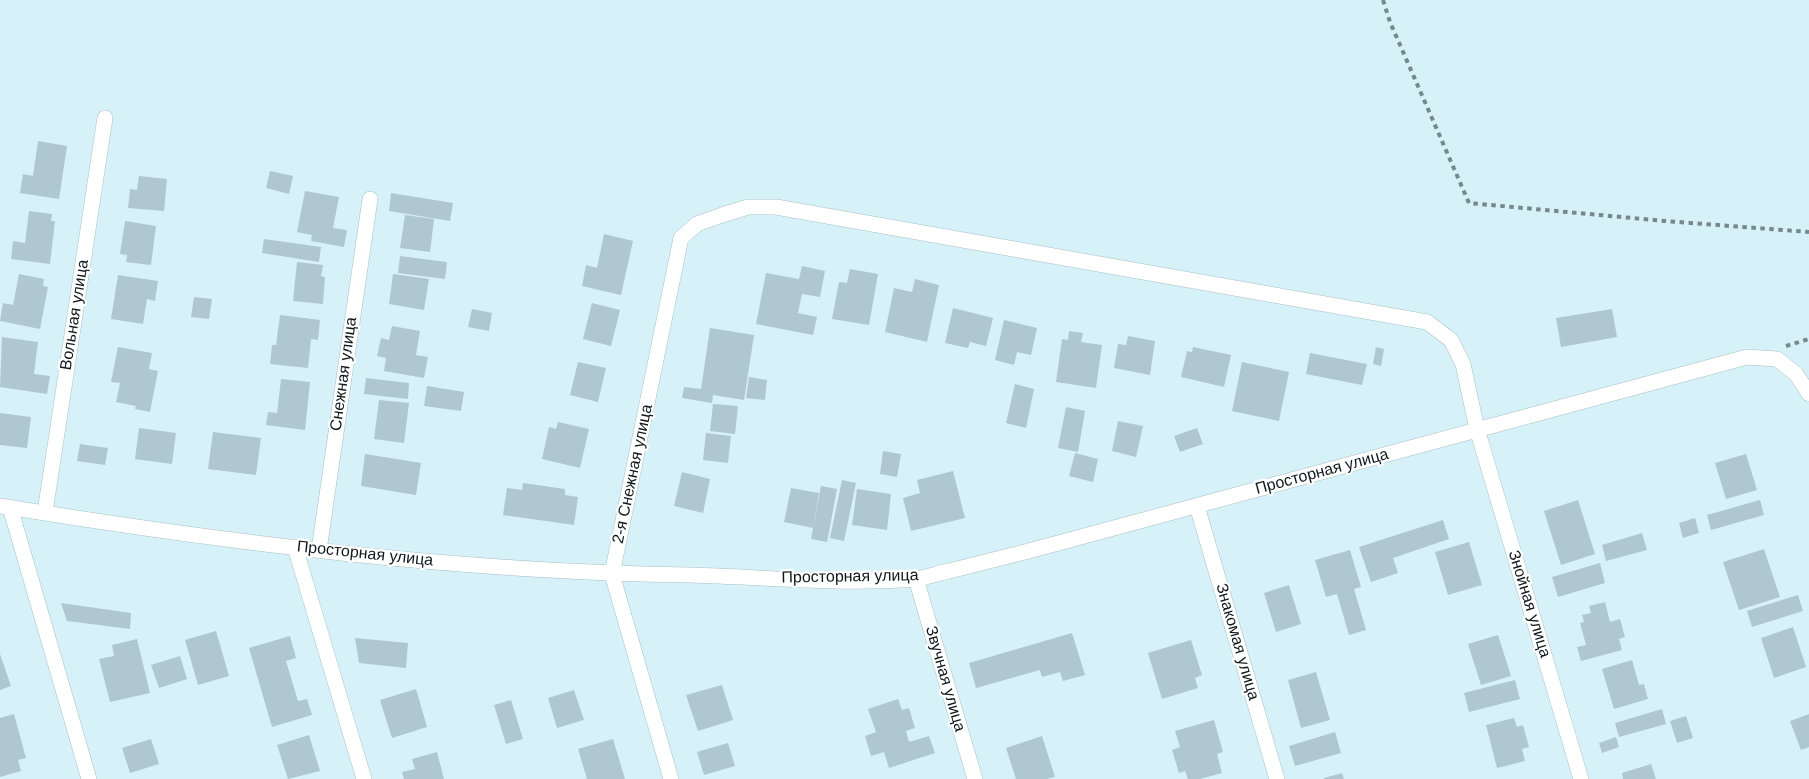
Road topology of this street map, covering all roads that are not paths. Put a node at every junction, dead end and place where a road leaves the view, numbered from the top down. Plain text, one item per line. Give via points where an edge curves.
1 (105, 118) dead end
2 (370, 199) dead end
3 (1809, 394) edge
4 (1477, 429) junction
5 (5, 506) edge
6 (1197, 506) junction
7 (45, 512) junction
8 (295, 547) junction
9 (319, 550) junction
10 (612, 574) junction
11 (916, 579) junction
12 (89, 779) edge
13 (364, 779) edge
14 (671, 779) edge
15 (975, 779) edge
16 (1277, 779) edge
17 (1581, 779) edge

1 - 7 street, Вольная улица
2 - 9 street, Снежная улица
3 - 4 street, Просторная улица via 1796,374 1777,359 1747,357
4 - 6 street, Просторная улица
4 - 10 street, 2-я Снежная улица via 1463,364 1451,340 1427,322 776,207 748,207 697,224 681,238
4 - 17 street, Знойная улица
5 - 7 street, Просторная улица
5 - 12 street
6 - 11 street, Просторная улица
6 - 16 street, Знакомая улица
7 - 8 street, Просторная улица
8 - 9 street, Просторная улица
8 - 13 street
9 - 10 street, Просторная улица
10 - 11 street, Просторная улица via 826,581
10 - 14 street, 2-я Снежная улица
11 - 15 street, Звучная улица

